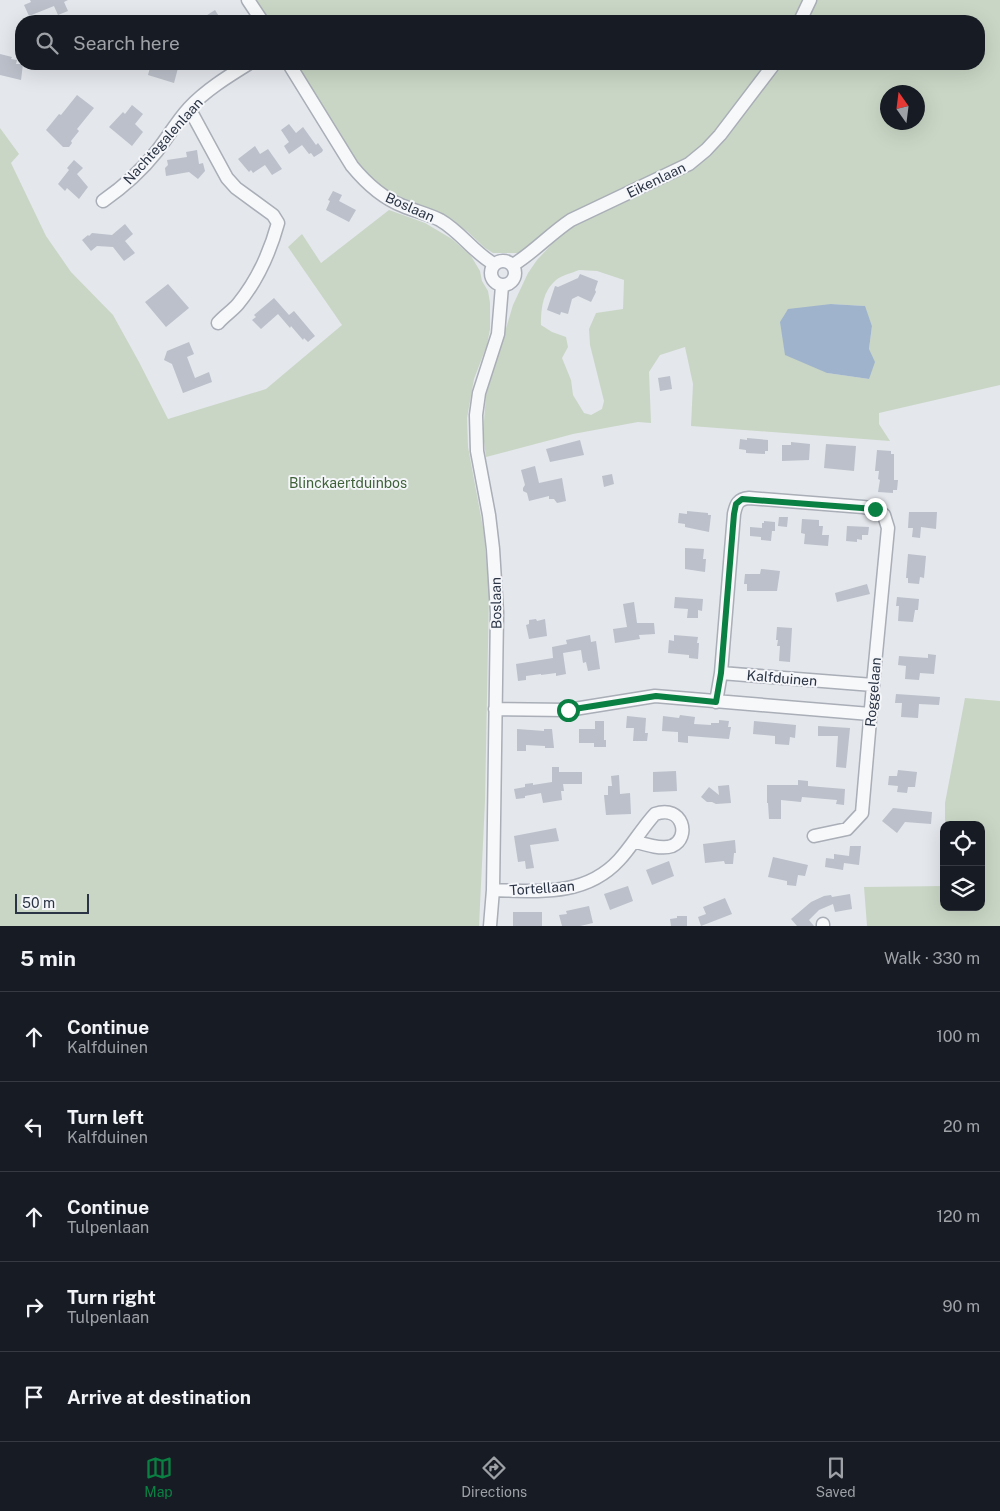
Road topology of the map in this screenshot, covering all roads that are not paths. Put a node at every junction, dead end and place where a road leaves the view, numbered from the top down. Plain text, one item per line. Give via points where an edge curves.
1 (248, 0) edge
2 (810, 0) edge
3 (258, 15) edge
4 (803, 15) edge
5 (238, 70) edge
6 (292, 70) edge
7 (770, 70) edge
8 (189, 108) junction
9 (103, 201) dead end
10 (494, 264) junction
11 (513, 265) junction
12 (502, 286) junction
13 (218, 323) dead end
14 (721, 673) junction
15 (872, 685) junction
16 (716, 702) junction
17 (495, 709) junction
18 (870, 714) junction
19 (814, 836) dead end
20 (634, 841) dead end
21 (493, 890) junction
22 (490, 926) edge

1 - 3 street
2 - 4 street
5 - 8 street, Nachtegalenlaan via 216,84
6 - 10 street, Boslaan via 363,179 389,200 440,220
7 - 11 street, Eikenlaan via 720,136 689,164 571,220
8 - 9 street, Nachtegalenlaan via 143,166
8 - 13 street via 227,178 278,223 272,245 249,290
10 - 11 street via 505,261
10 - 12 street via 491,278
11 - 12 street, Boslaan via 513,281
12 - 17 street, Boslaan via 498,334 479,393 476,415 477,451 496,576
14 - 15 street, Kalfduinen
14 - 15 street, Roggelaan via 734,514 736,504 749,498 875,509 884,515 888,528
14 - 16 street
15 - 18 street, Roggelaan
16 - 17 street, Kalfduinen via 656,696 568,710
16 - 18 street, Kalfduinen
17 - 21 street, Boslaan
18 - 19 street, Roggelaan via 862,812 847,829
20 - 21 street, Tortellaan via 608,871 585,884 562,890
21 - 22 street, Boslaan

